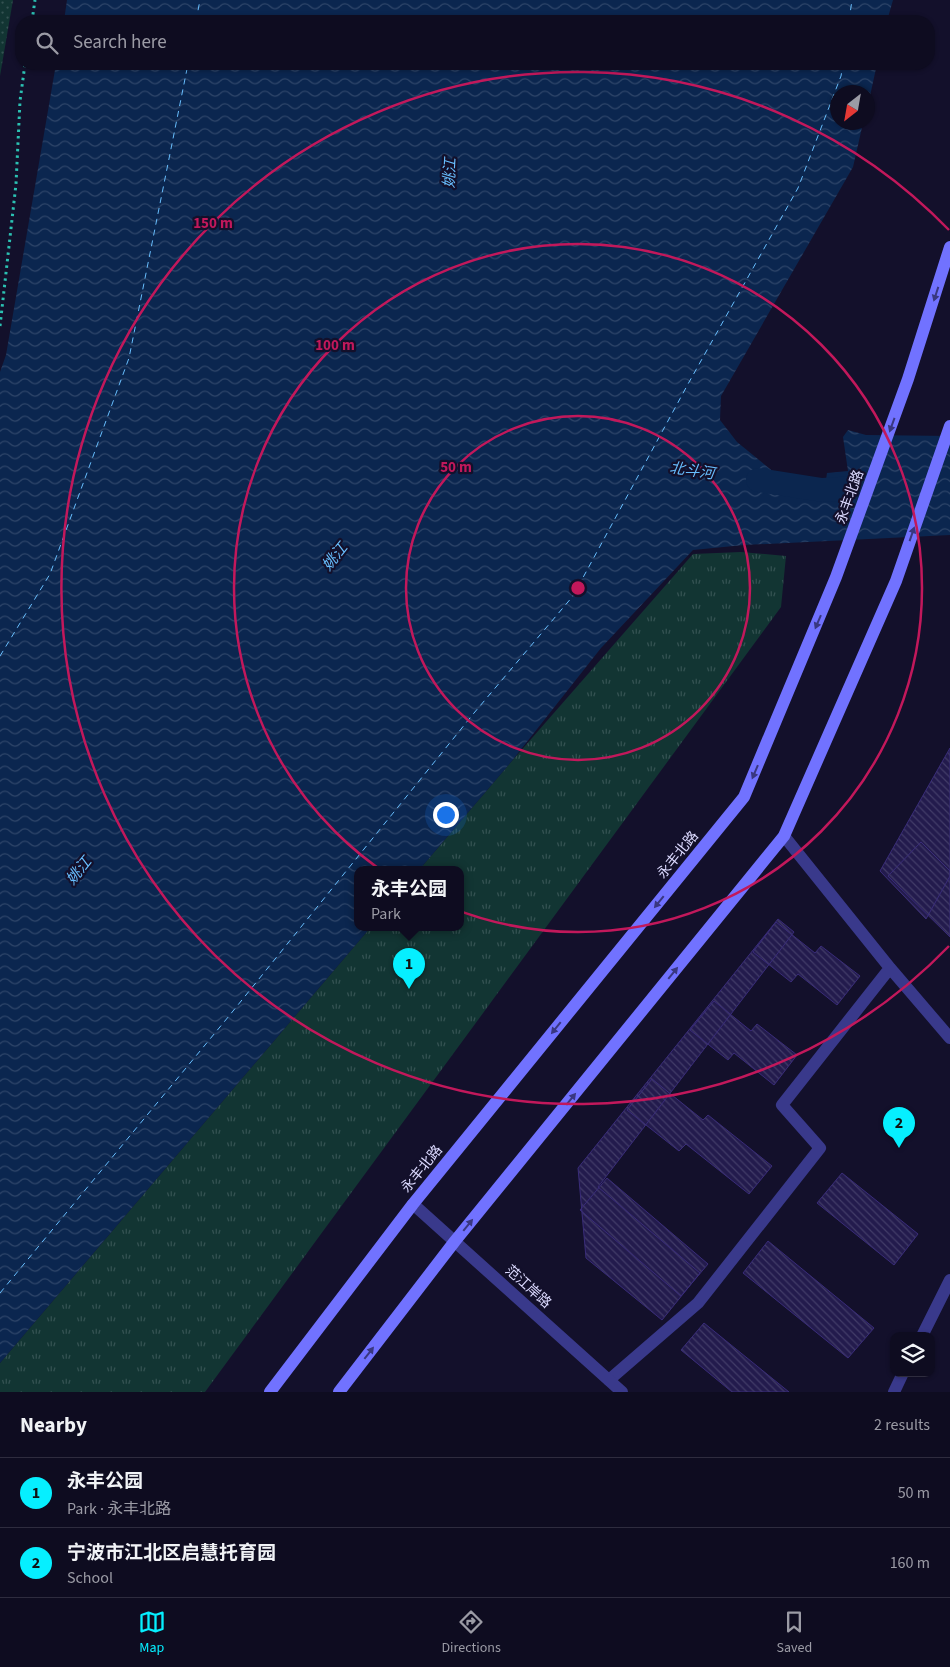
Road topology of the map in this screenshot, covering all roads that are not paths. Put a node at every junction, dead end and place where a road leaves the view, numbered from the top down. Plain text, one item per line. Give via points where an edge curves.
1 (950, 247) edge
2 (950, 426) edge
3 (784, 836) junction
4 (890, 968) junction
5 (950, 1038) edge
6 (413, 1204) junction
7 (455, 1241) junction
8 (950, 1280) edge
9 (924, 1332) edge
10 (901, 1377) edge
11 (609, 1380) junction
12 (270, 1392) edge
13 (339, 1392) edge
14 (622, 1392) edge
15 (894, 1392) edge

1 -> 6 main road, 永丰北路 via 908,379 836,577 744,797
3 -> 2 main road via 896,580
3 - 4 street
7 -> 3 main road
4 - 5 street
4 - 11 street via 782,1105 820,1148 698,1303
6 - 7 street, 范江岸路
6 - 12 main road, 永丰北路
7 - 11 street, 范江岸路
13 -> 7 main road
8 - 9 street
10 - 15 street
11 - 14 street, 范江岸路

